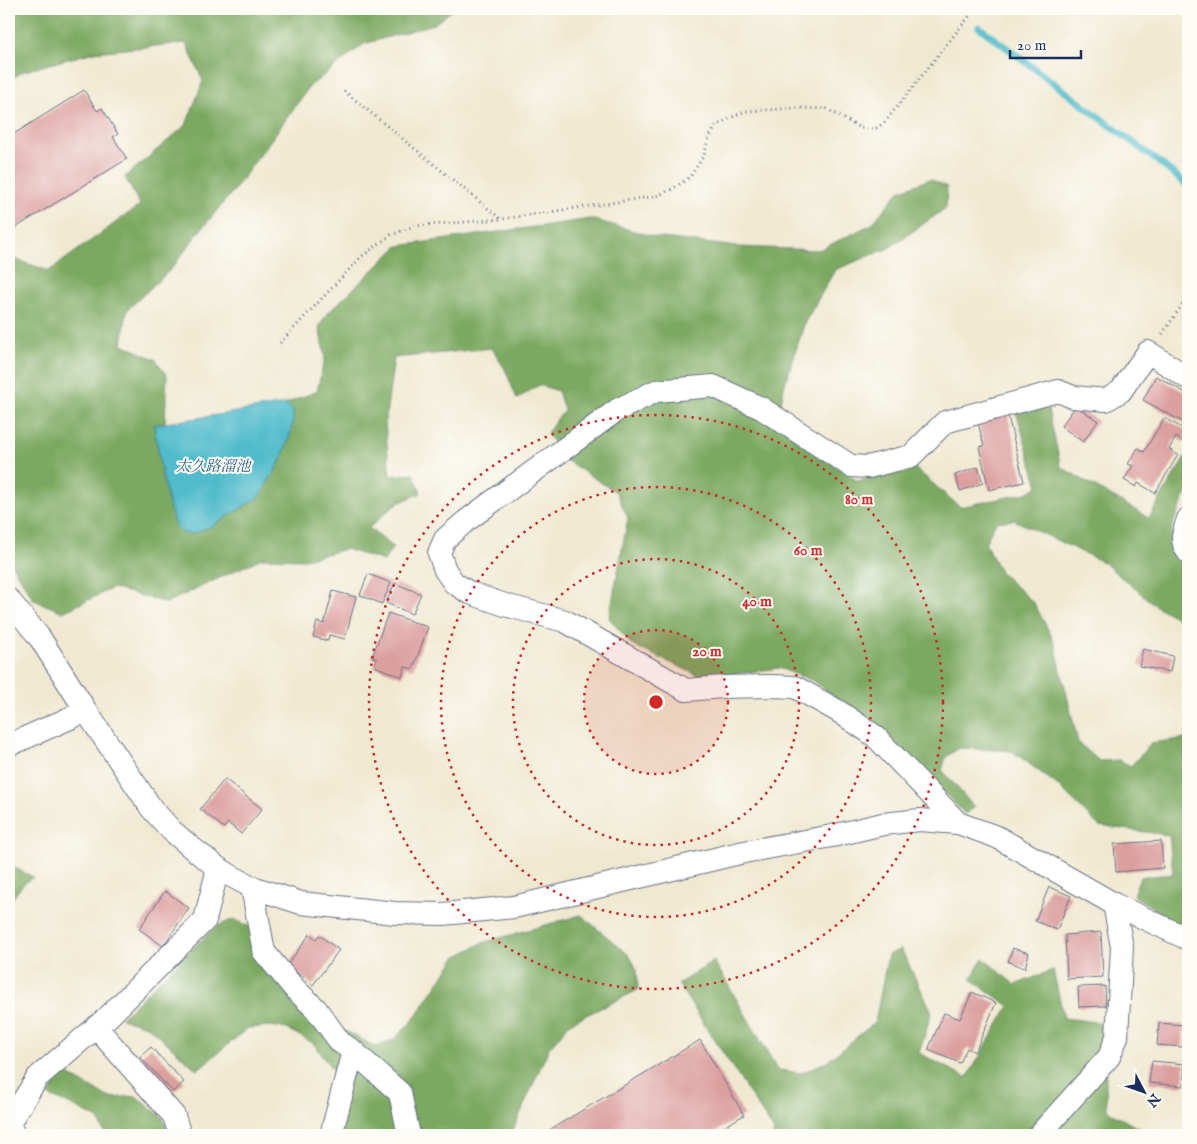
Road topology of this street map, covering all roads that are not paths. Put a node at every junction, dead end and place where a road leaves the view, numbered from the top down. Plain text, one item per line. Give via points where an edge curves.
1 (1188, 378) edge
2 (1188, 518) edge
3 (1188, 552) edge
4 (9, 600) edge
5 (86, 711) junction
6 (9, 746) edge
7 (958, 823) junction
8 (218, 868) junction
9 (252, 887) junction
10 (1114, 904) junction
11 (1188, 938) edge
12 (96, 1027) junction
13 (353, 1051) junction
14 (14, 1135) edge
15 (180, 1135) edge
16 (331, 1135) edge
17 (410, 1135) edge
18 (1039, 1135) edge

1 - 7 street via 1148,352 1121,392 1106,400 1073,397 1058,391 946,422 911,456 868,467 851,466 761,408 713,386 656,391 617,410 444,539 439,553 445,570 454,583 470,593 565,622 686,690 795,687 875,736
2 - 3 street via 1182,536
4 - 5 street via 40,638
5 - 6 street
5 - 8 street via 152,809 171,830
7 - 9 street via 920,820 883,824 744,852 514,907 443,914 395,913 301,903
7 - 10 street via 998,837
8 - 9 street
8 - 12 street via 205,920
9 - 13 street via 264,952 316,1009 340,1042
10 - 11 street
10 - 18 street via 1122,947 1117,1037 1110,1058
12 - 14 street via 38,1077 9,1123
12 - 15 street via 174,1116
13 - 16 street
13 - 17 street via 400,1093

